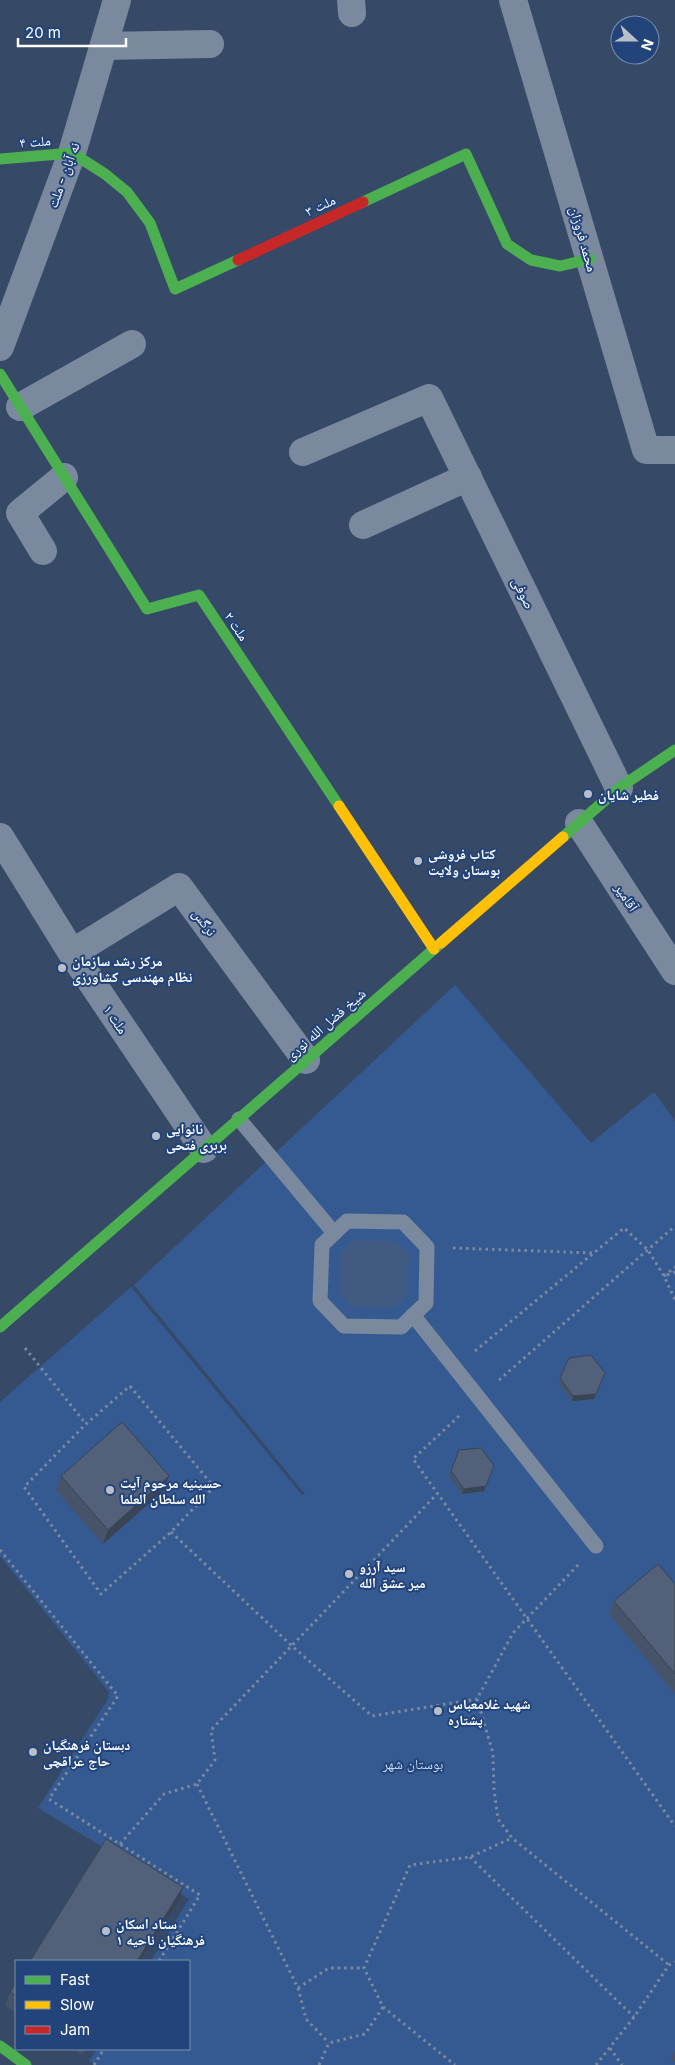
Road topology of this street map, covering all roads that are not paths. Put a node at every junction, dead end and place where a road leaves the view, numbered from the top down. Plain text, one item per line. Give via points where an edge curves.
1 (117, 0) edge
2 (513, 0) edge
3 (210, 44) dead end
4 (104, 46) junction
5 (72, 153) junction
6 (0, 159) edge
7 (590, 259) junction
8 (132, 344) dead end
9 (0, 347) edge
10 (0, 374) edge
11 (20, 407) junction
12 (675, 450) edge
13 (303, 452) dead end
14 (468, 477) junction
15 (64, 478) junction
16 (363, 525) dead end
17 (43, 551) dead end
18 (675, 750) edge
19 (619, 788) junction
20 (578, 823) junction
21 (0, 836) edge
22 (434, 949) junction
23 (72, 954) junction
24 (671, 958) edge
25 (306, 1060) junction
26 (239, 1118) junction
27 (204, 1149) junction
28 (334, 1233) junction
29 (414, 1315) junction
30 (2, 1325) edge
31 (596, 1546) road end
32 (0, 2046) edge
33 (26, 2065) edge

1 - 4 street, نه آبان - ملت
2 - 7 street, محمد فروزان
3 - 4 street
4 - 5 street, نه آبان - ملت
5 - 6 street, ملت ۴
5 - 7 street, ملت ۳ via 127,192 150,224 175,289 466,154 507,244 531,260 560,266
5 - 9 street, نه آبان - ملت
7 - 12 street, محمد فروزان via 646,450
8 - 11 street
10 - 11 street, ملت ۲
11 - 15 street, ملت ۲
13 - 14 street, صوفی via 429,398
14 - 16 street
14 - 19 street, صوفی
15 - 17 street via 20,513
15 - 22 street, ملت ۲ via 147,609 198,595
18 - 19 street, شیخ فضل الله نوری
19 - 20 street, شیخ فضل الله نوری
20 - 22 street, شیخ فضل الله نوری
20 - 24 street, آقامیر
21 - 23 street, ملت ۱
22 - 25 street, شیخ فضل الله نوری
23 - 25 street, نرگس via 179,886
23 - 27 street, ملت ۱
25 - 26 street, شیخ فضل الله نوری
26 - 27 street, شیخ فضل الله نوری
26 - 28 lane
27 - 30 street, شیخ فضل الله نوری
28 - 29 lane via 347,1221 403,1222 428,1247 426,1303
28 - 29 lane via 322,1245 320,1301 344,1326 401,1327
29 - 31 lane
32 - 33 street

